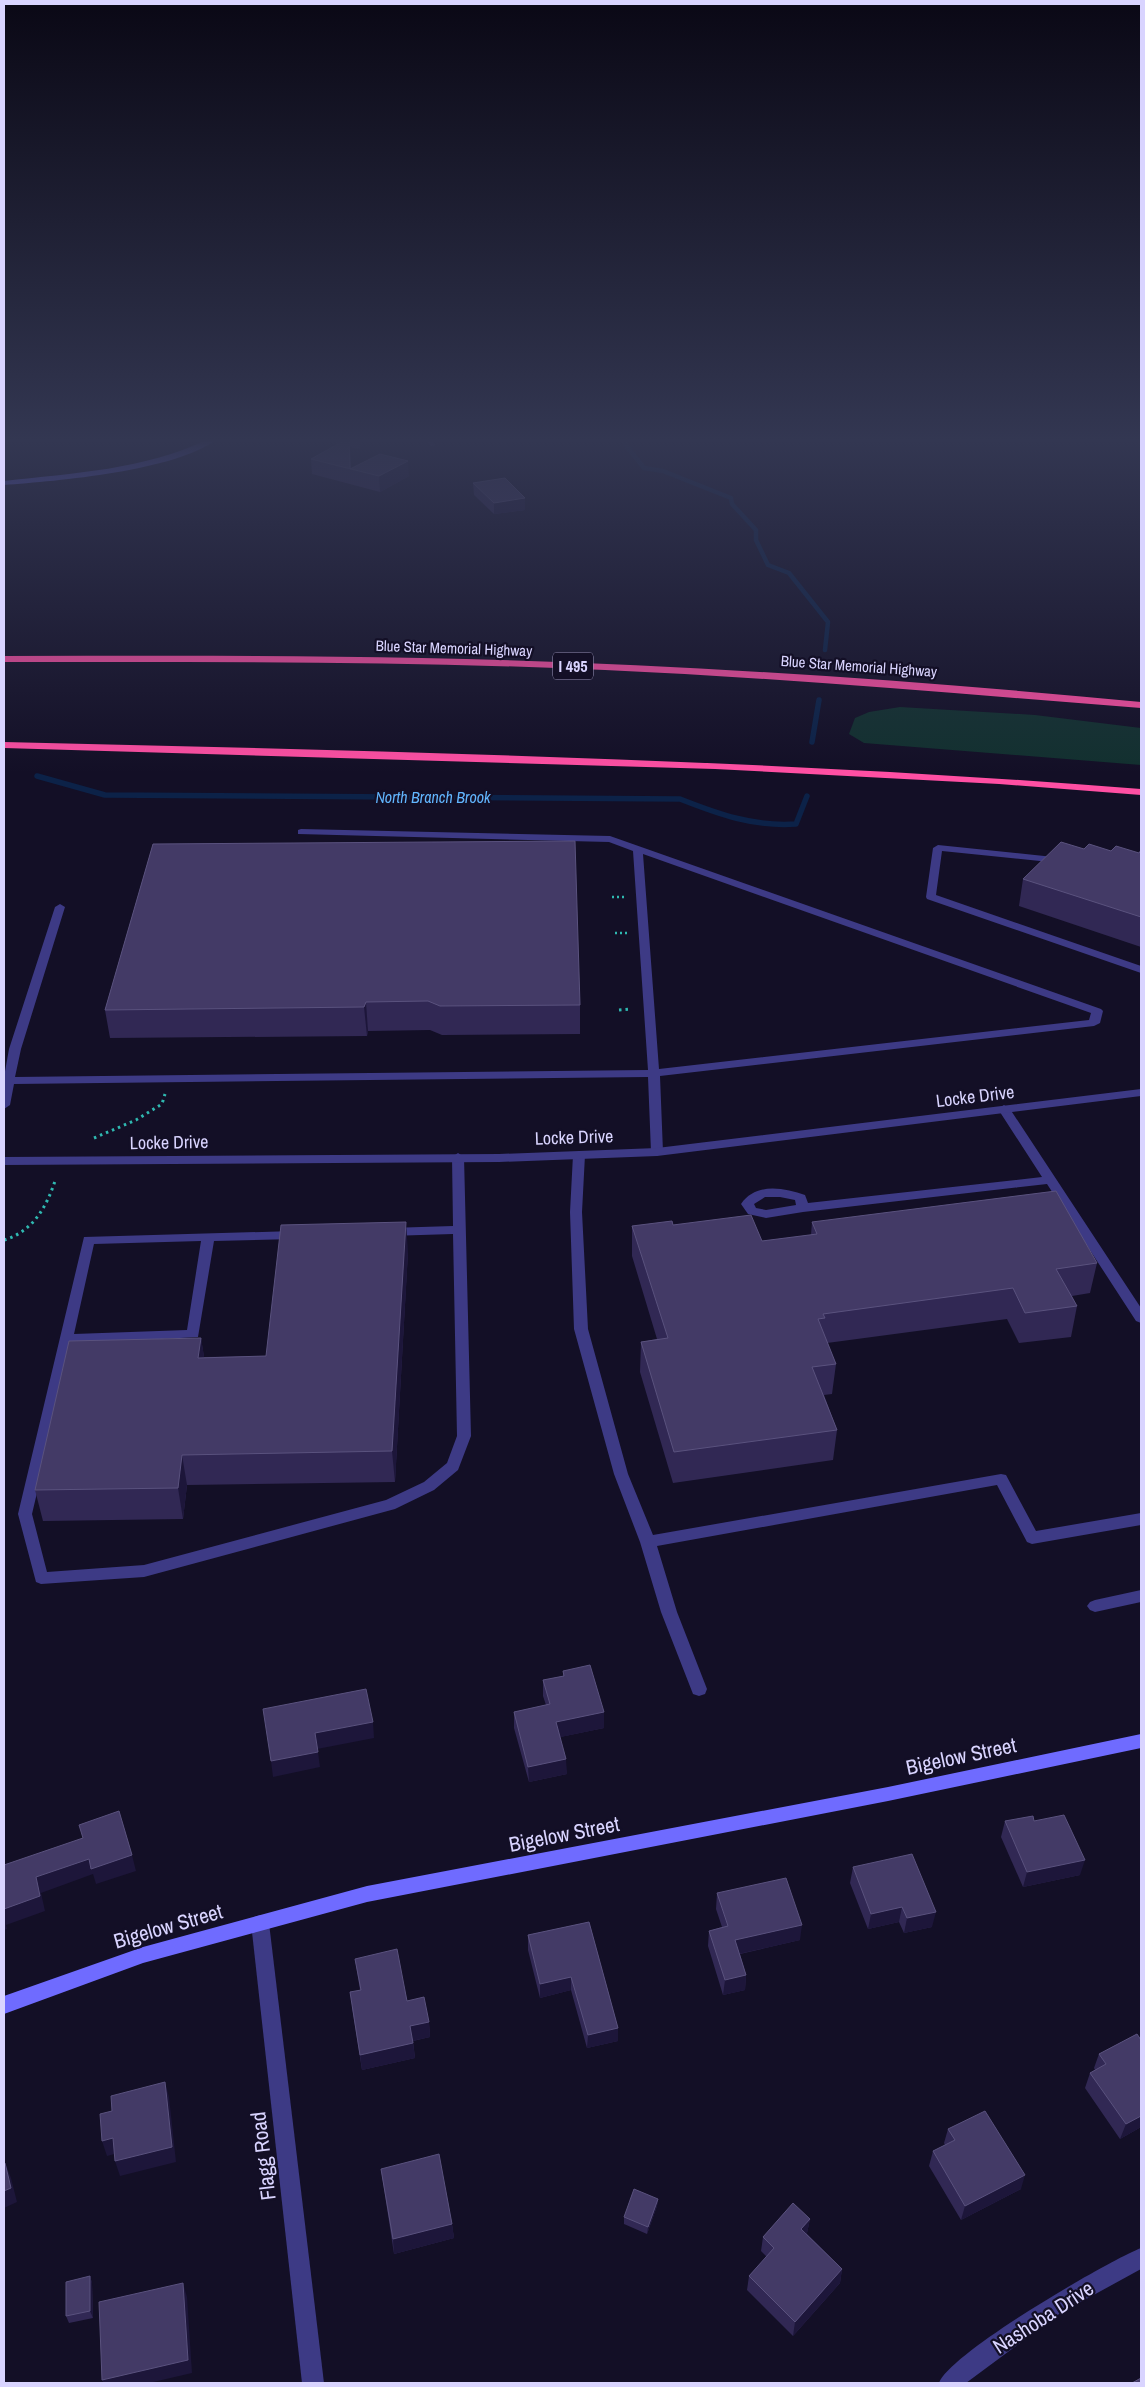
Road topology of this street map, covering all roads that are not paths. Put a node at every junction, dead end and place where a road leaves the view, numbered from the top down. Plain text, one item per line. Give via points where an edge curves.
1 (4, 659) edge
2 (1141, 705) edge
3 (4, 745) edge
4 (1141, 792) edge
5 (301, 832) dead end
6 (638, 849) junction
7 (1074, 862) edge
8 (60, 907) dead end
9 (1141, 970) edge
10 (654, 1073) junction
11 (7, 1081) junction
12 (1141, 1092) edge
13 (4, 1105) edge
14 (1004, 1109) junction
15 (657, 1152) junction
16 (579, 1155) junction
17 (458, 1157) junction
18 (4, 1161) edge
19 (1050, 1180) junction
20 (803, 1208) dead end
21 (459, 1230) junction
22 (372, 1232) edge
23 (304, 1234) edge
24 (208, 1237) junction
25 (1141, 1318) edge
26 (66, 1339) junction
27 (1141, 1519) edge
28 (648, 1542) junction
29 (1141, 1596) edge
30 (1095, 1606) dead end
31 (699, 1689) dead end
32 (1141, 1742) edge
33 (260, 1923) junction
34 (4, 2005) edge
35 (1141, 2258) edge
36 (314, 2383) edge
37 (950, 2383) edge

1 - 2 highway, Blue Star Memorial Highway / I 495 via 351,660 573,666 903,684
3 - 4 highway via 749,766
5 - 6 street via 610,839
6 - 10 street
6 - 10 street via 1097,1011 1094,1023
7 - 9 street via 938,848 931,897
8 - 11 street
10 - 11 street
10 - 15 street
11 - 13 street
12 - 14 street, Locke Drive
14 - 15 street, Locke Drive
14 - 19 street
15 - 16 street, Locke Drive
16 - 17 street, Locke Drive
16 - 28 street via 576,1212 581,1329 621,1474
17 - 18 street, Locke Drive
17 - 21 street
19 - 20 street
19 - 25 street
21 - 22 street
21 - 26 street via 464,1436 453,1466 429,1486 390,1505 144,1571 41,1578 25,1514
23 - 24 street
24 - 26 street via 89,1240
24 - 26 street via 193,1334
27 - 28 street via 1032,1538 1001,1479
28 - 31 street via 669,1612
29 - 30 street
32 - 33 street, Bigelow Street via 367,1894
33 - 34 street, Bigelow Street via 143,1955
33 - 36 street, Flagg Road
35 - 37 street, Nashoba Drive via 1052,2307

